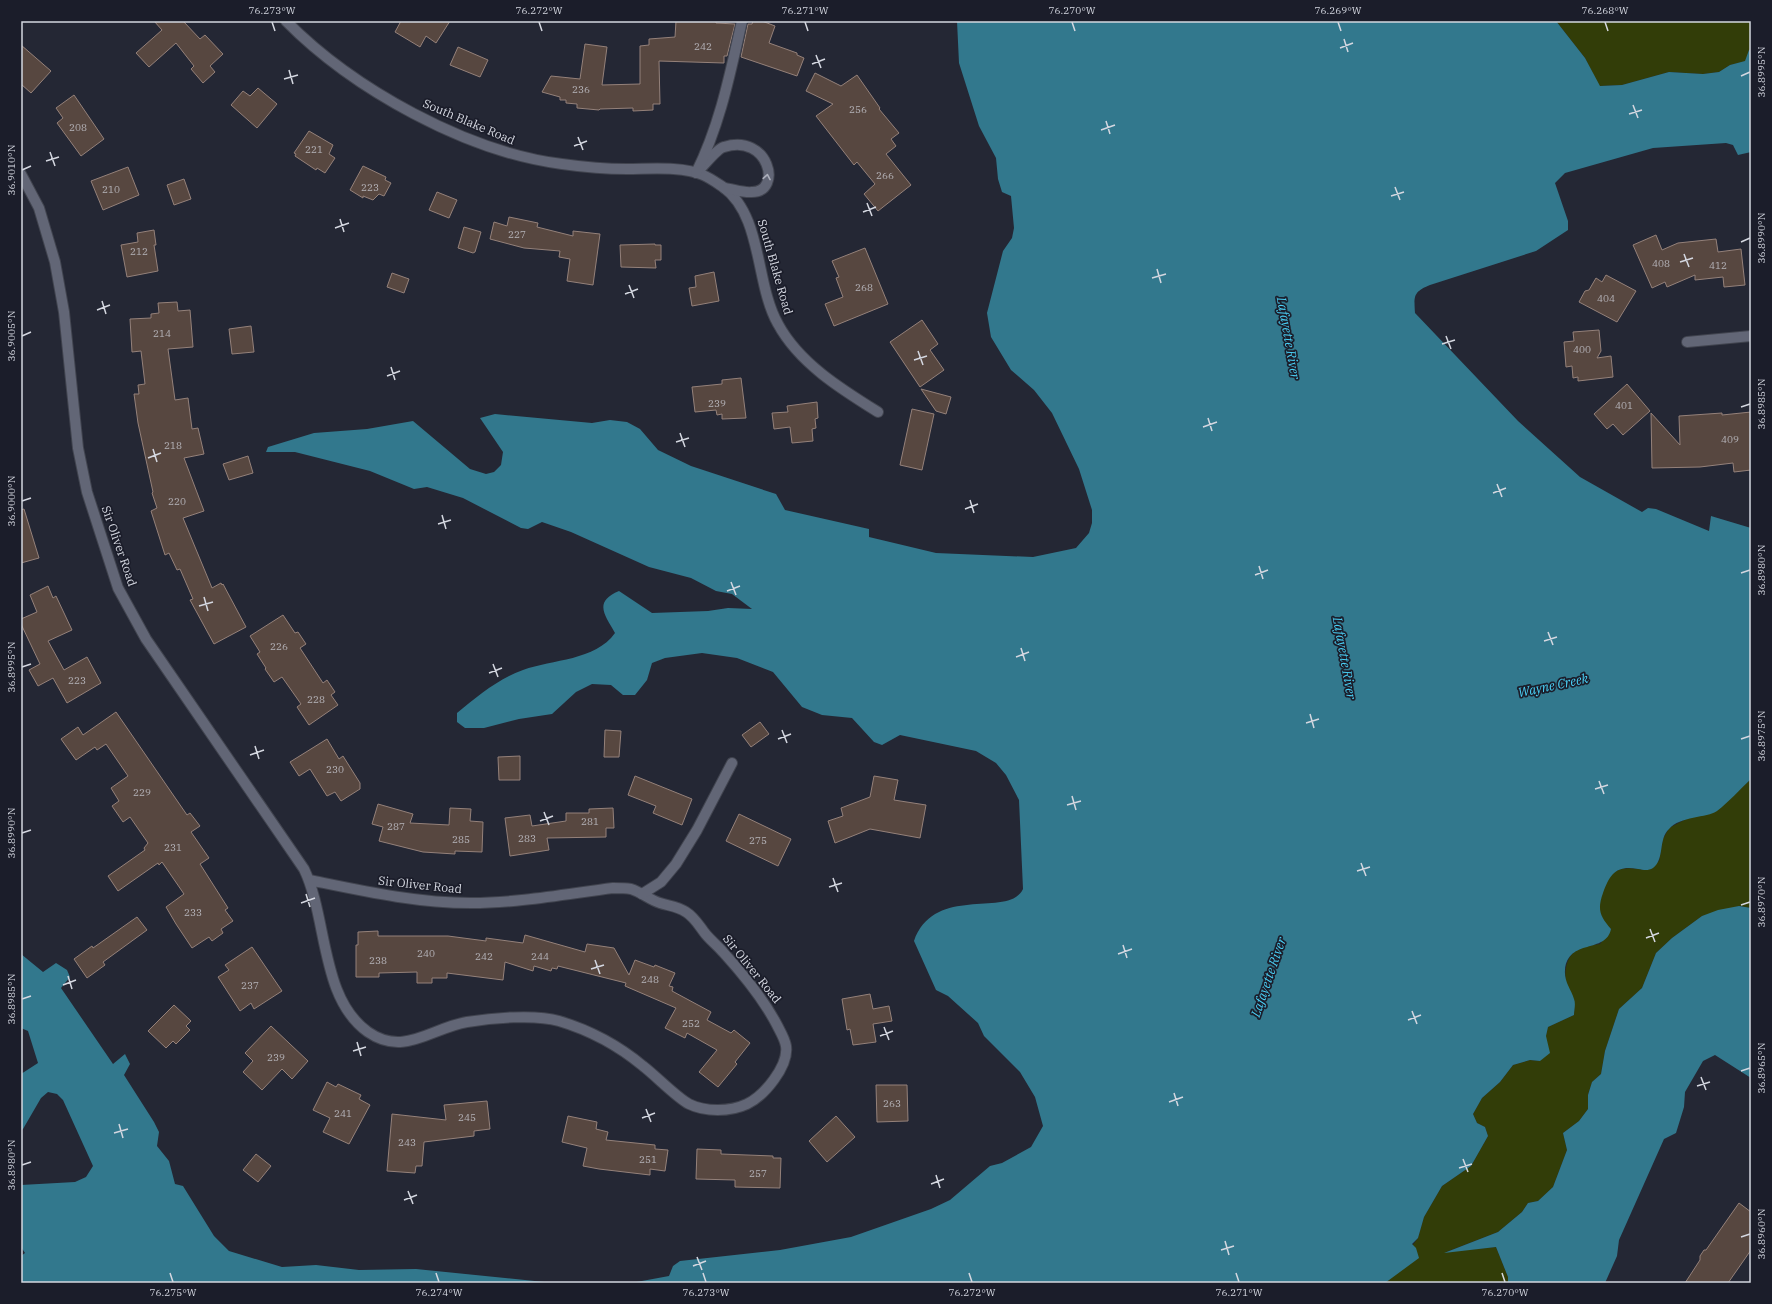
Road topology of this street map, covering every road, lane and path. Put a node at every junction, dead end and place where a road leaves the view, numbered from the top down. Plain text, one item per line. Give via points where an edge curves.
1 (286, 21) edge
2 (742, 21) edge
3 (696, 173) junction
4 (21, 174) edge
5 (724, 188) junction
6 (1751, 336) edge
7 (1687, 342) dead end
8 (878, 412) dead end
9 (732, 763) dead end
10 (309, 880) junction
11 (642, 894) junction

1 - 3 street, South Blake Road via 346,71 396,104 435,125 488,147 523,158 562,165 670,169
2 - 3 street via 725,95 708,148
3 - 5 street, South Blake Road
5 -> 3 street, South Blake Road via 760,191 766,185 768,175 765,158 741,145 722,147
4 - 10 street, Sir Oliver Road via 39,208 55,262 64,312 78,448 87,492 118,588 146,639 304,869
5 - 8 street, South Blake Road via 746,217 768,300 777,323 790,343 812,366
6 - 7 street
9 - 11 street via 676,864 661,882
10 - 11 street, Sir Oliver Road via 426,901 471,903 612,888 631,889
10 - 11 street, Sir Oliver Road via 316,900 333,980 341,1000 354,1019 379,1039 395,1043 408,1042 468,1022 519,1018 556,1020 588,1032 618,1048 688,1104 719,1110 747,1104 772,1082 785,1059 786,1046 782,1035 768,1007 698,922 687,912 659,903

